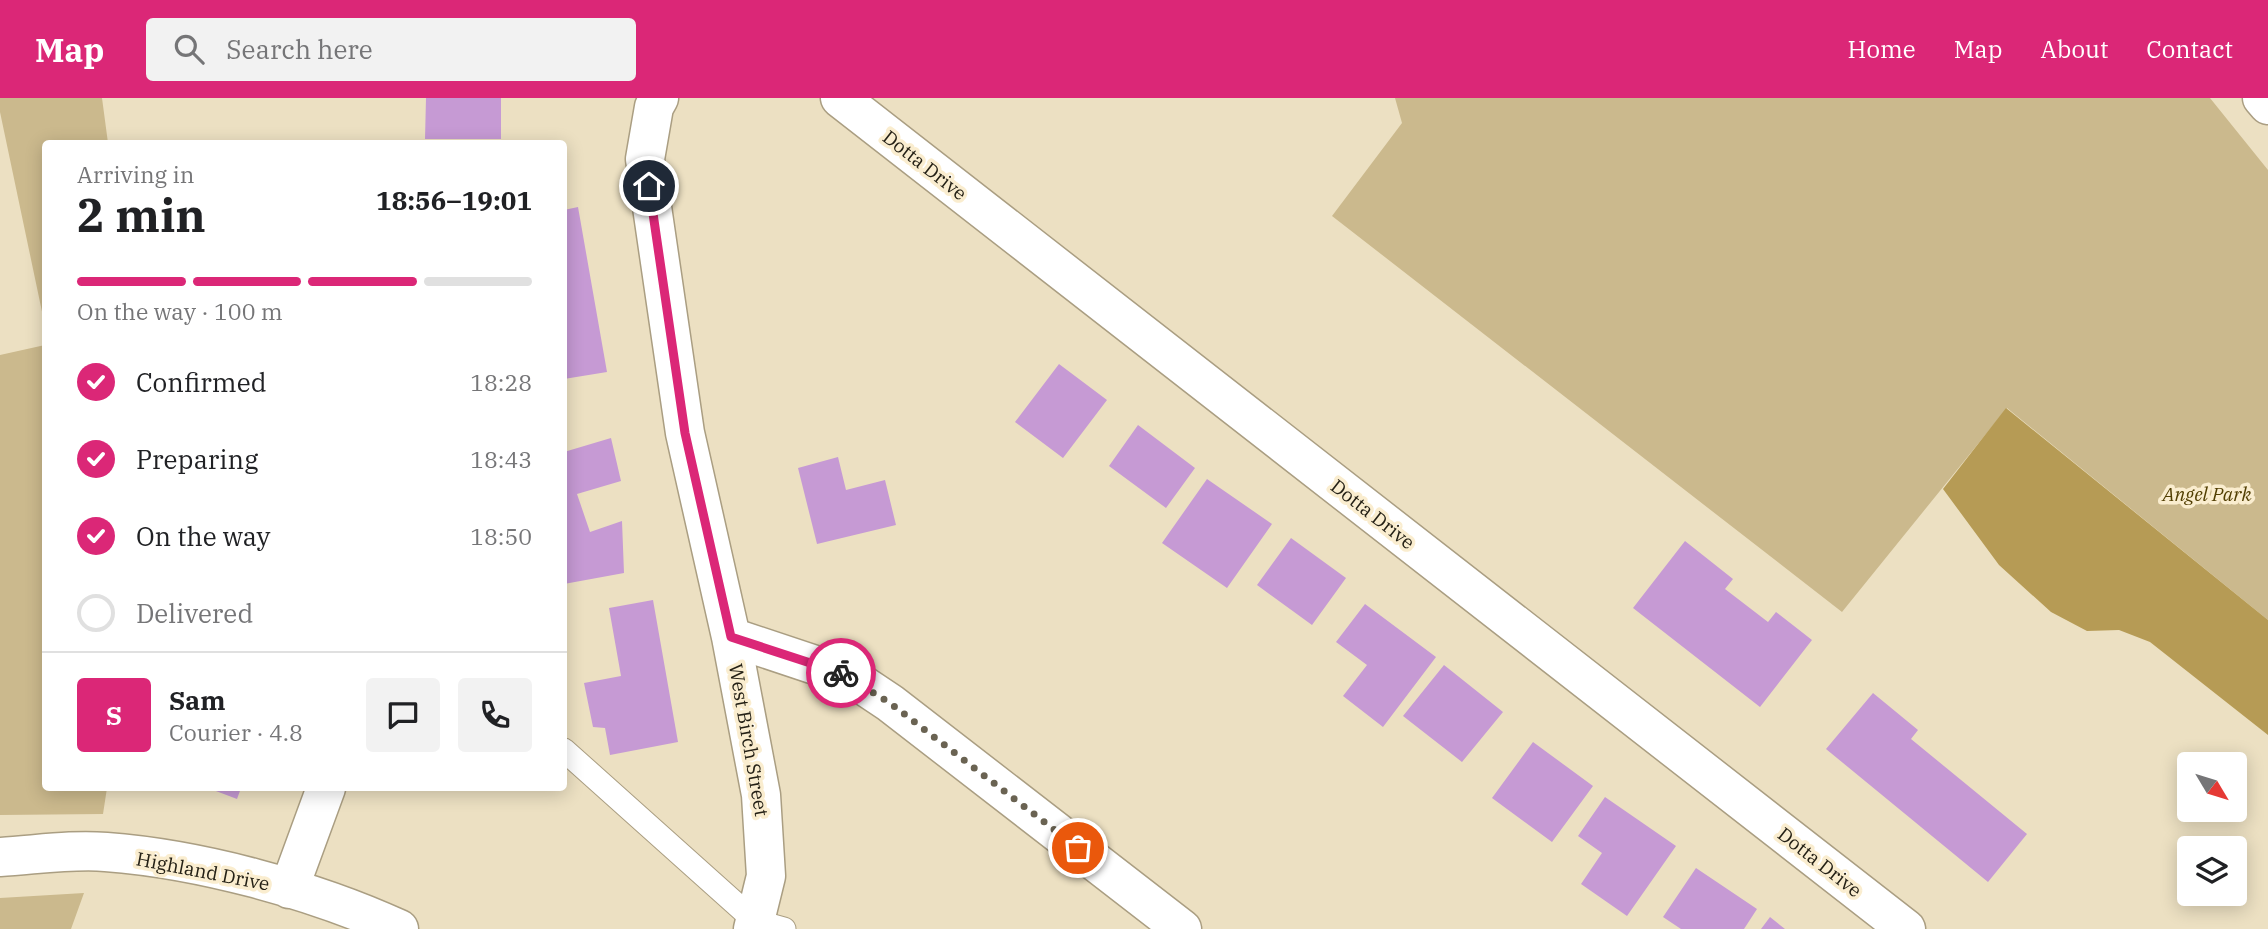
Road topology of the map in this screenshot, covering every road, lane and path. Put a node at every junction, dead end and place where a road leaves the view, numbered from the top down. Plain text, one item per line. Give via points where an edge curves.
1 (659, 98) edge
2 (840, 98) edge
3 (2262, 98) edge
4 (2268, 105) edge
5 (731, 637) junction
6 (567, 753) edge
7 (325, 791) edge
8 (0, 857) edge
9 (289, 889) junction
10 (764, 926) edge
11 (399, 929) edge
12 (1182, 929) edge
13 (1906, 929) edge

1 - 5 street, West Birch Street via 645,159 685,433
2 - 13 street, Dotta Drive
3 - 4 street
5 - 10 street, West Birch Street via 761,795
5 - 12 street via 861,683
6 - 10 lane
7 - 9 street
8 - 9 street, Highland Drive via 106,852 217,869
9 - 11 street, Highland Drive

